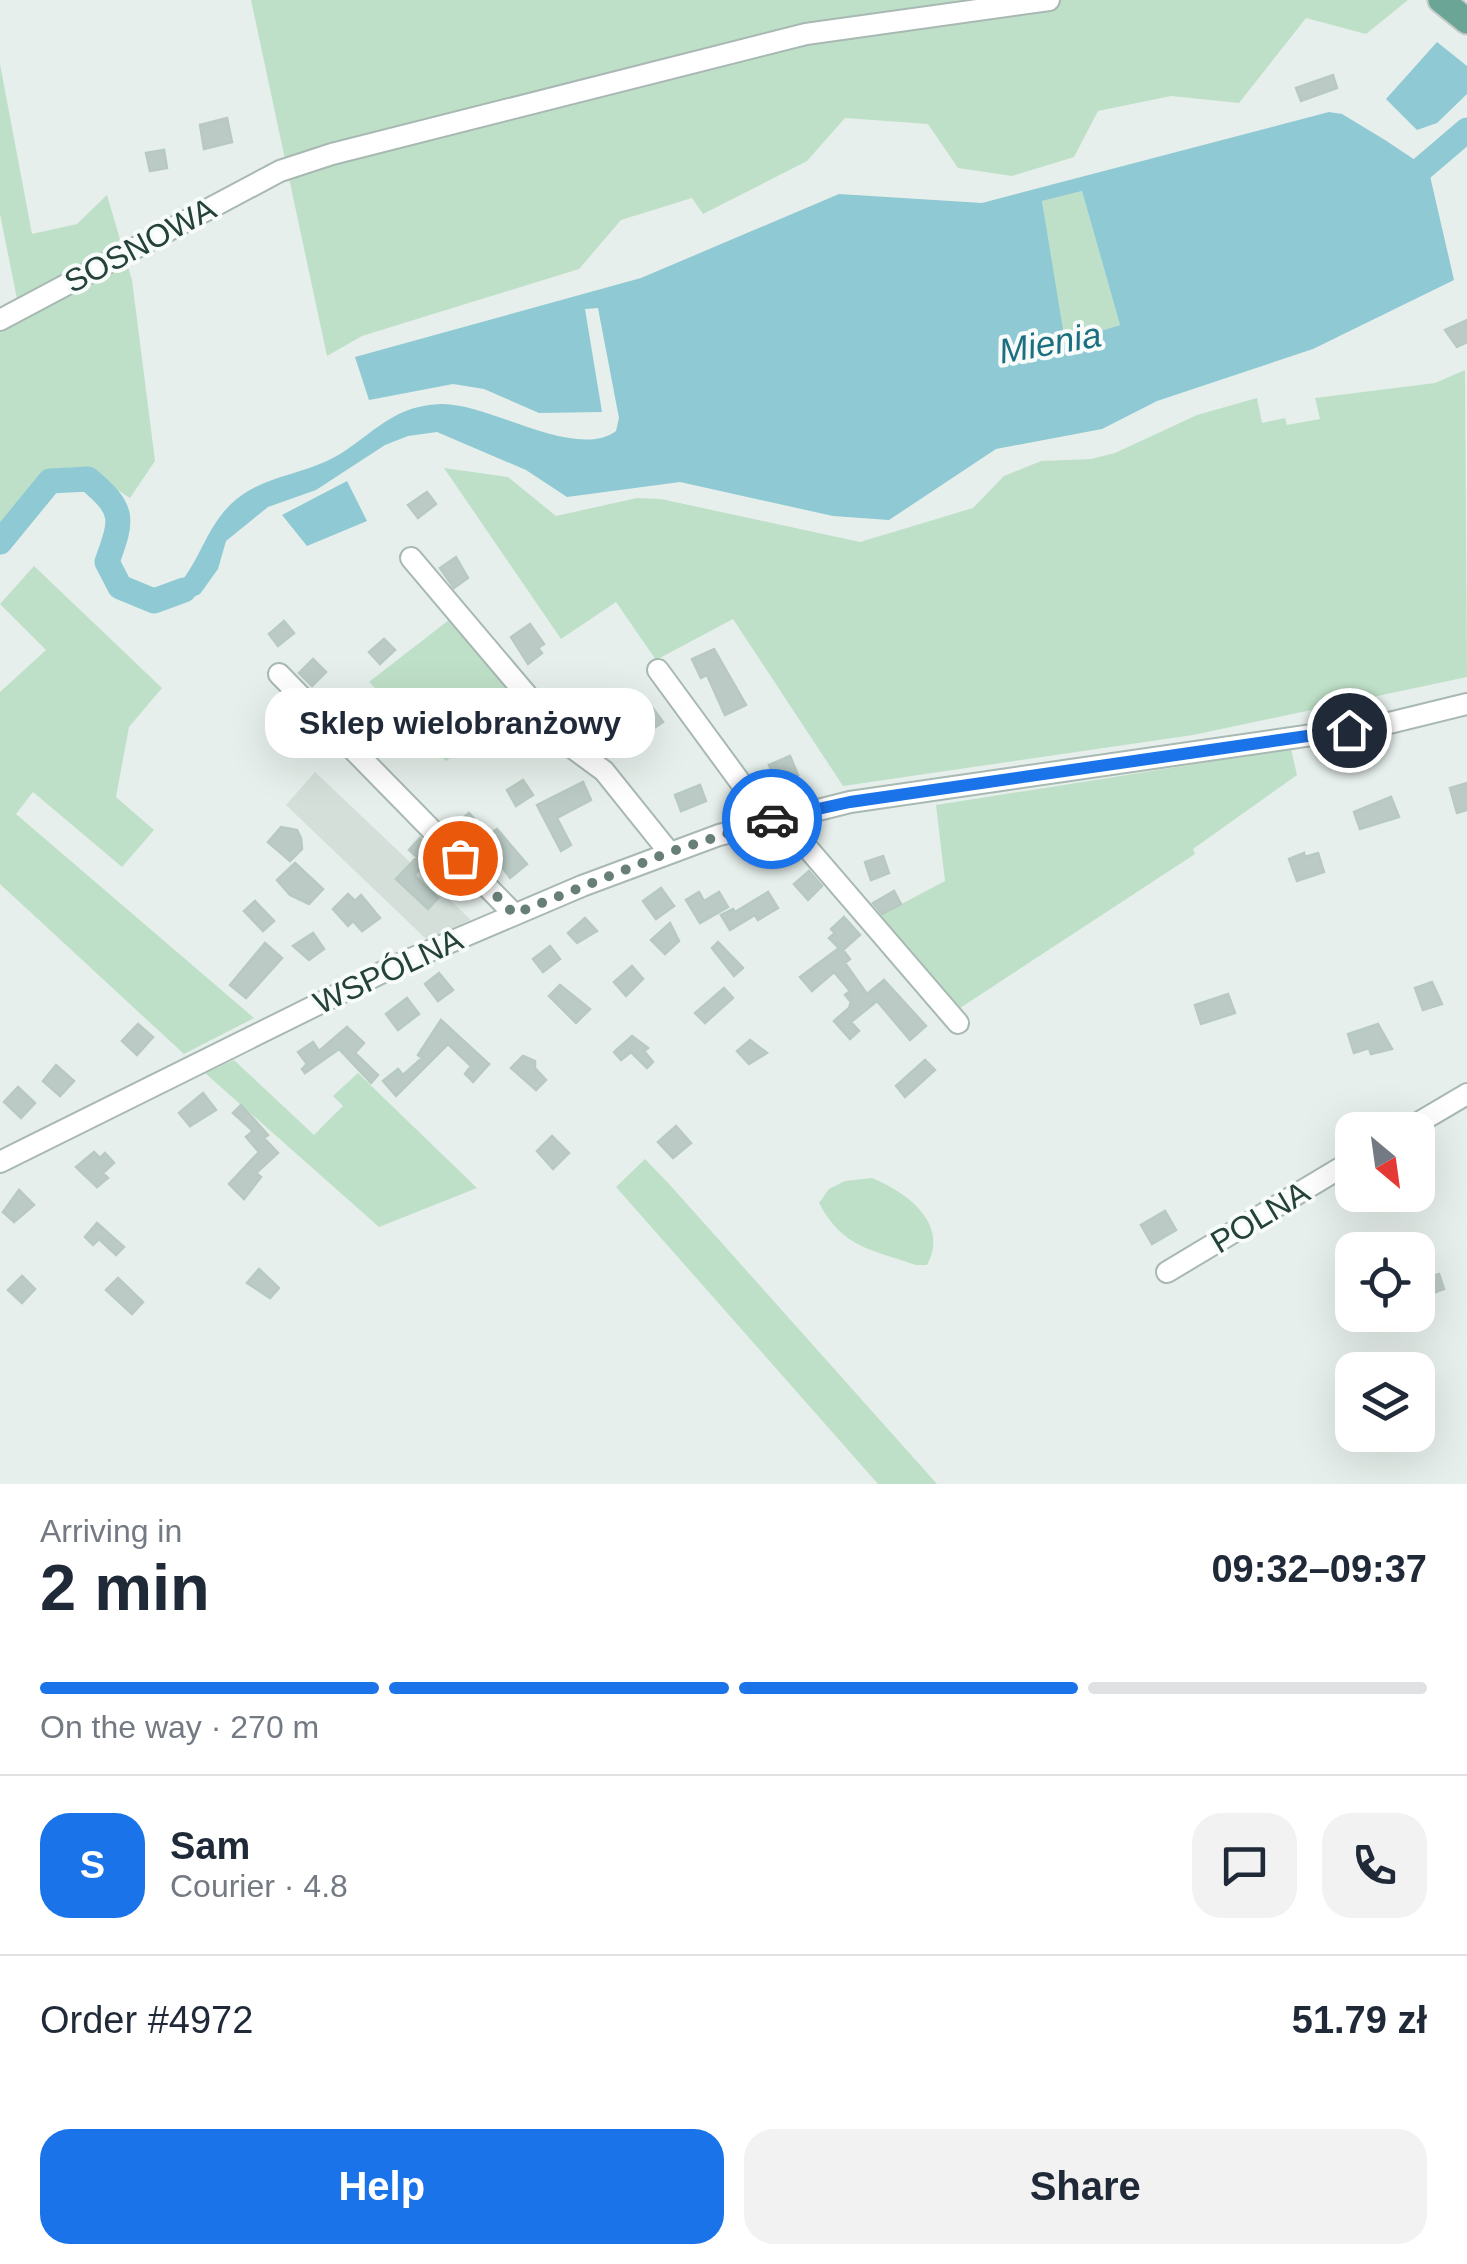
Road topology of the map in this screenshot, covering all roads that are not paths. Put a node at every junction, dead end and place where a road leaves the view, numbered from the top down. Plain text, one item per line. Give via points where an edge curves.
1 (1049, 0) edge
2 (0, 320) edge
3 (411, 558) dead end
4 (658, 670) dead end
5 (279, 674) dead end
6 (1467, 704) edge
7 (774, 818) junction
8 (670, 852) junction
9 (514, 914) junction
10 (958, 1022) dead end
11 (1467, 1094) edge
12 (1435, 1113) edge
13 (0, 1162) edge
14 (1335, 1172) edge
15 (1167, 1272) dead end

1 - 2 street, SOSNOWA via 806,34 280,171
3 - 8 street
4 - 7 street
5 - 9 street
6 - 7 street, WSPÓLNA via 1380,725
7 - 8 street, WSPÓLNA
7 - 10 street
8 - 9 street, WSPÓLNA
9 - 13 street, WSPÓLNA via 385,970
11 - 12 street
14 - 15 street, POLNA

